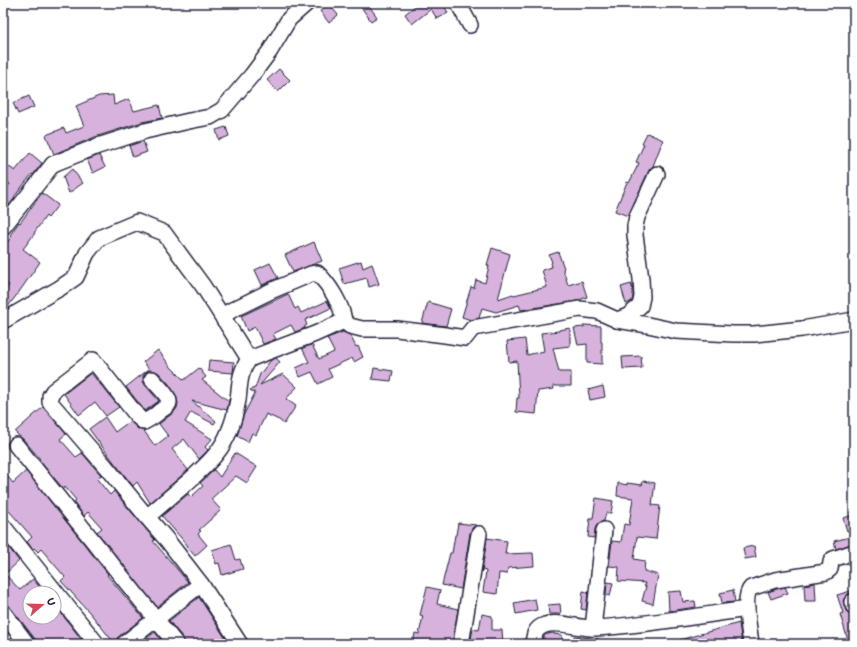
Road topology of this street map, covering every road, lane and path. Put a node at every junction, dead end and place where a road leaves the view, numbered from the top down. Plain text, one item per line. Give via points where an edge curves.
1 (307, 3) edge
2 (458, 3) edge
3 (470, 25) dead end
4 (657, 174) dead end
5 (3, 227) edge
6 (224, 320) junction
7 (616, 320) junction
8 (854, 320) edge
9 (3, 321) edge
10 (344, 321) junction
11 (249, 359) junction
12 (152, 379) dead end
13 (16, 445) dead end
14 (147, 517) junction
15 (3, 526) edge
16 (604, 530) dead end
17 (479, 534) dead end
18 (854, 552) edge
19 (201, 584) junction
20 (747, 609) junction
21 (3, 612) edge
22 (156, 618) junction
23 (593, 628) junction
24 (27, 644) edge
25 (97, 644) edge
26 (124, 644) edge
27 (176, 644) edge
28 (240, 644) edge
29 (461, 644) edge
30 (533, 644) edge
31 (751, 644) edge

1 - 5 street via 289,19 270,51 222,110 210,117 146,131 98,146 54,164
2 - 3 street
4 - 7 street via 635,226 634,235 642,279 640,306 628,316
6 - 9 street via 203,286 164,233 137,222 99,238 86,253 76,277
6 - 10 street via 227,313 246,303 317,273 323,278 342,309
6 - 11 street
7 - 8 street via 676,330 754,334
7 - 10 street via 597,311 580,309 473,328 465,338 397,329 362,329 350,326
10 - 11 street
11 - 14 street via 241,374 235,414 224,445 202,469
12 - 14 street via 169,401 164,409 144,422 93,360 50,396 50,402
13 - 22 street
14 - 19 street
15 - 25 street
16 - 23 street
17 - 29 street
18 - 20 street via 833,559 830,569 826,572 775,580 750,588 747,594
19 - 22 street
19 - 28 street
20 - 23 street
20 - 31 street
21 - 24 street
22 - 26 street
22 - 27 street
23 - 30 street via 545,624 538,629

